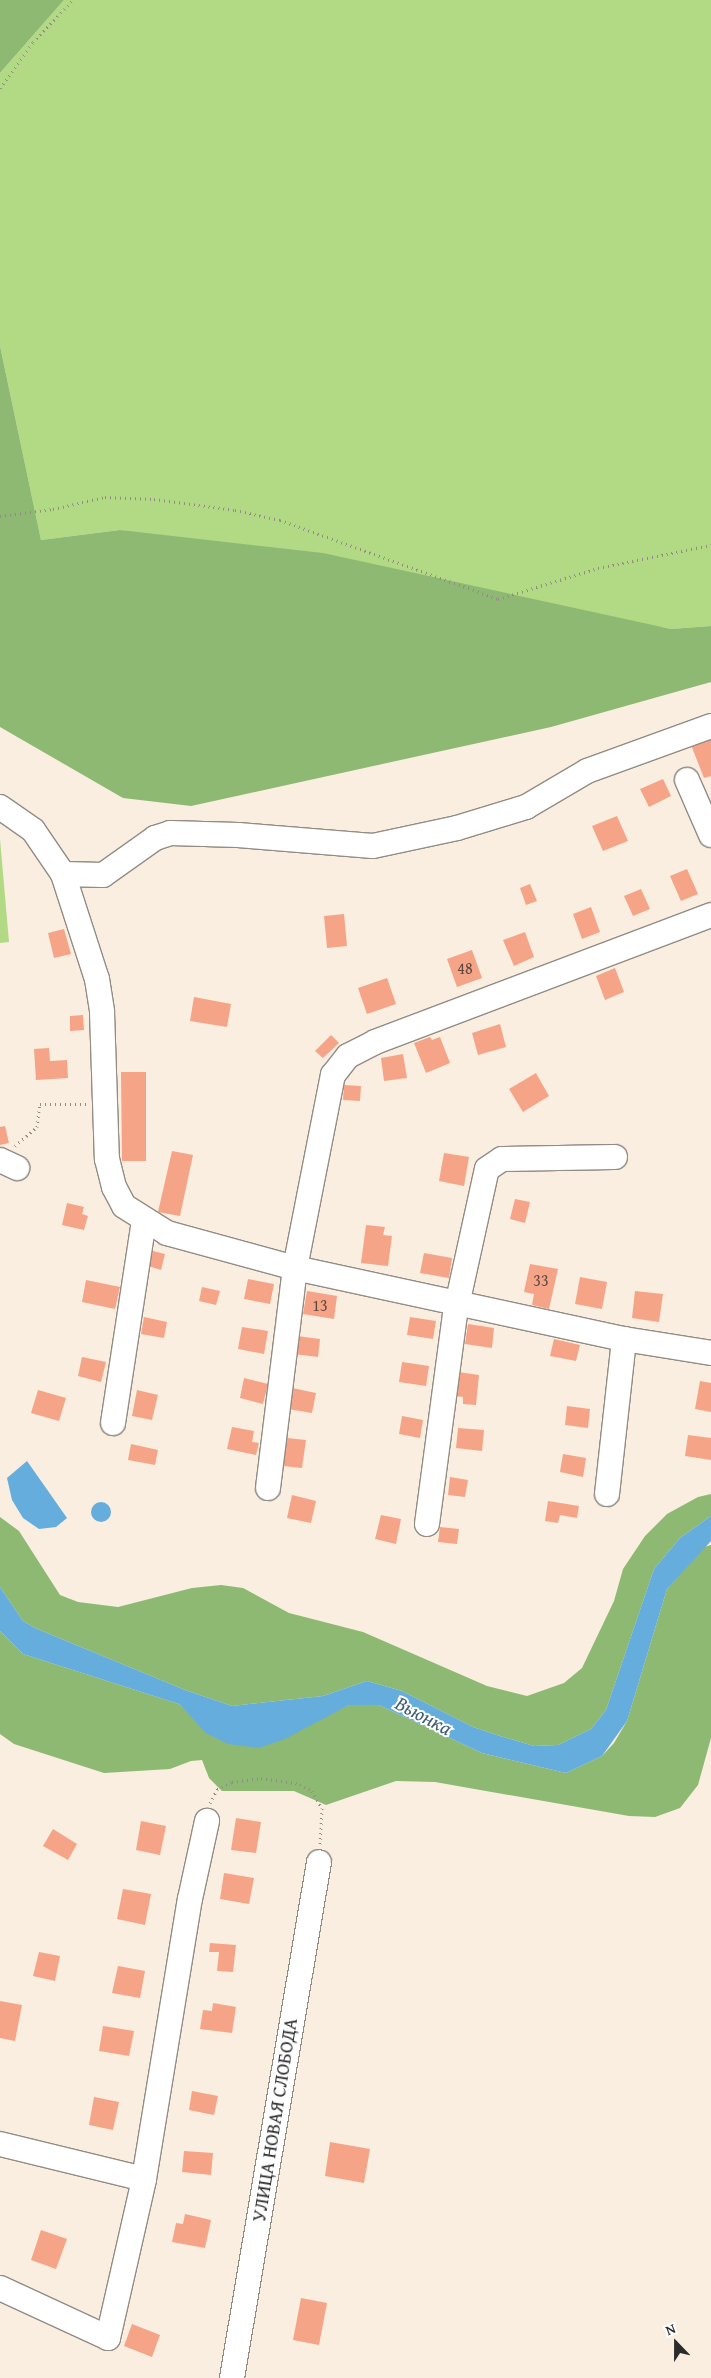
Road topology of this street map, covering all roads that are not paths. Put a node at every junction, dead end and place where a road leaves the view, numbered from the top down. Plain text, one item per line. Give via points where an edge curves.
1 (711, 726) edge
2 (687, 780) dead end
3 (0, 807) edge
4 (711, 834) edge
5 (63, 874) junction
6 (711, 915) edge
7 (614, 1157) dead end
8 (144, 1221) junction
9 (295, 1268) junction
10 (460, 1303) junction
11 (624, 1339) junction
12 (711, 1353) edge
13 (113, 1423) dead end
14 (268, 1488) dead end
15 (607, 1494) dead end
16 (427, 1524) dead end
17 (207, 1821) road end
18 (319, 1862) road end
19 (0, 2144) edge
20 (144, 2179) junction
21 (0, 2288) edge
22 (232, 2378) edge

1 - 5 street via 587,771 526,807 457,828 373,846 170,833 155,838 103,875
2 - 4 street
3 - 5 street via 33,830
5 - 8 street via 97,979 102,1012 107,1159 114,1187 124,1206
6 - 9 street via 375,1042 348,1056 333,1075
7 - 10 street via 502,1160 491,1164 487,1169
8 - 9 street via 167,1233
8 - 13 street
9 - 10 street
9 - 14 street
10 - 11 street
10 - 16 street via 455,1314
11 - 12 street
11 - 15 street
17 - 20 street via 190,1899
18 - 22 street, УЛИЦА НОВАЯ СЛОБОДА
19 - 20 street
20 - 21 street via 108,2338

